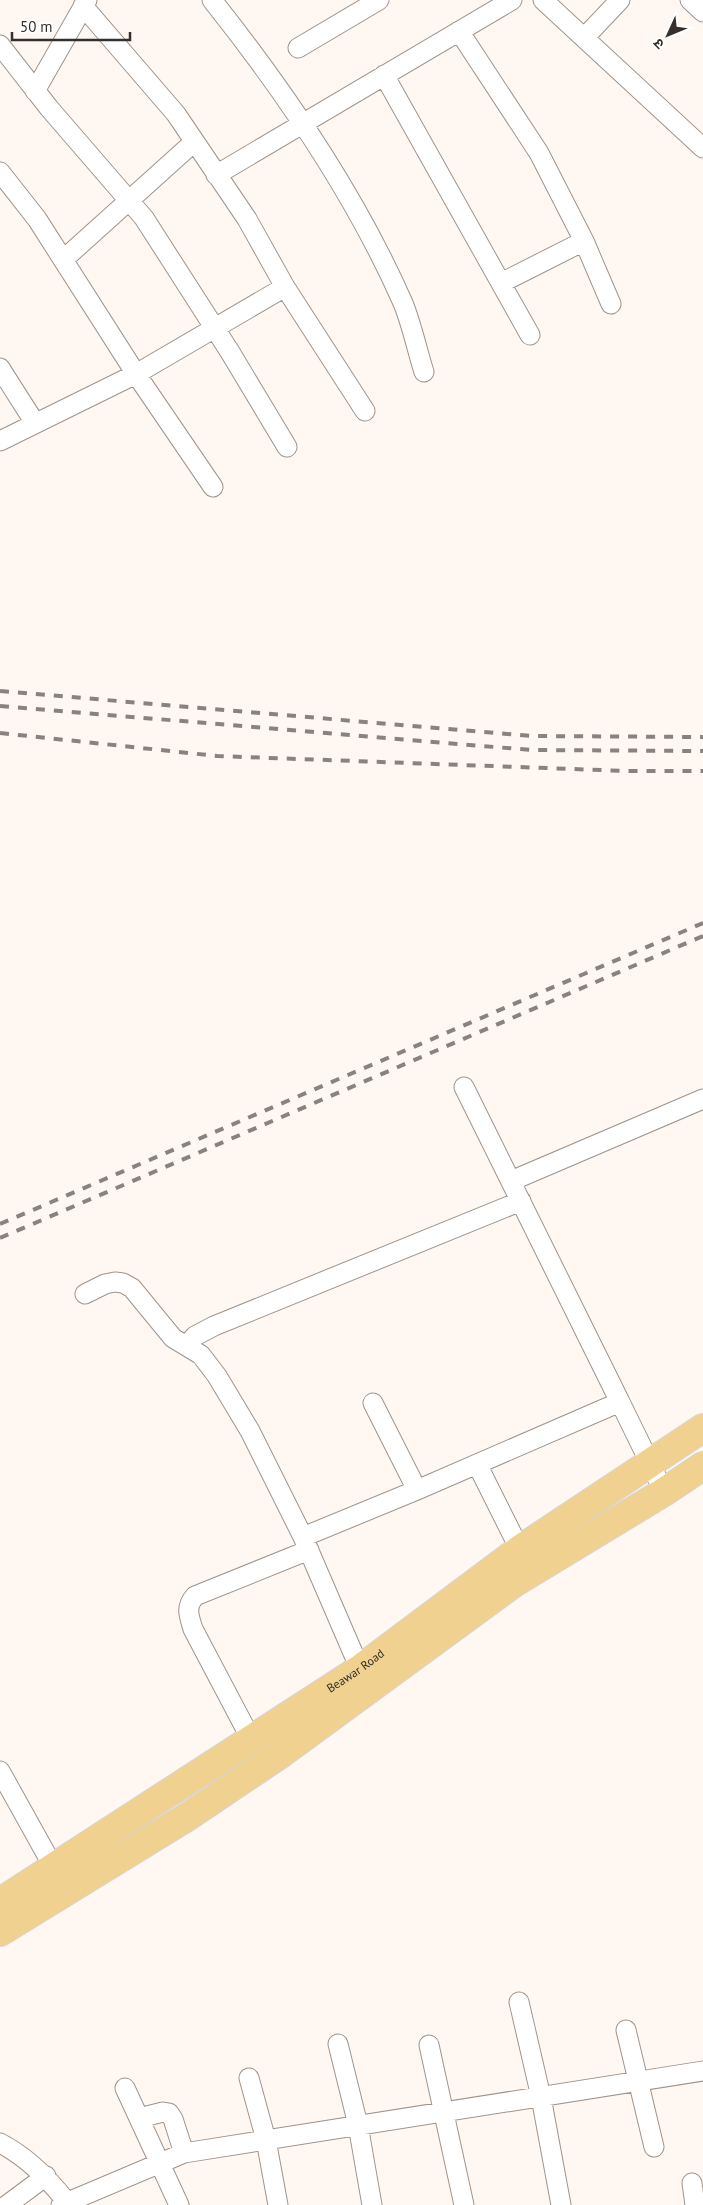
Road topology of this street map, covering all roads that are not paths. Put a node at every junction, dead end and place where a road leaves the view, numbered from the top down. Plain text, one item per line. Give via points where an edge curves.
1 (212, 0) edge
2 (380, 0) edge
3 (512, 0) edge
4 (543, 0) edge
5 (620, 0) edge
6 (690, 0) edge
7 (85, 3) edge
8 (703, 12) edge
9 (459, 31) junction
10 (584, 38) junction
11 (0, 45) edge
12 (298, 48) dead end
13 (384, 75) junction
14 (35, 91) junction
15 (302, 123) junction
16 (194, 142) junction
17 (703, 148) edge
18 (0, 172) edge
19 (216, 175) junction
20 (129, 200) junction
21 (584, 241) junction
22 (64, 259) junction
23 (501, 283) junction
24 (285, 288) junction
25 (611, 304) dead end
26 (215, 328) junction
27 (530, 335) dead end
28 (0, 368) edge
29 (424, 372) dead end
30 (136, 374) junction
31 (364, 411) dead end
32 (35, 423) junction
33 (0, 441) edge
34 (287, 447) dead end
35 (213, 487) dead end
36 (464, 1087) dead end
37 (703, 1099) edge
38 (511, 1180) junction
39 (521, 1201) junction
40 (85, 1294) dead end
41 (186, 1345) junction
42 (620, 1402) junction
43 (373, 1403) dead end
44 (703, 1428) edge
45 (651, 1463) junction
46 (477, 1464) junction
47 (703, 1466) edge
48 (417, 1490) junction
49 (664, 1492) junction
50 (306, 1543) junction
51 (526, 1560) junction
52 (360, 1669) junction
53 (251, 1739) junction
54 (0, 1772) edge
55 (54, 1868) junction
56 (0, 1902) edge
57 (0, 1932) edge
58 (519, 2002) dead end
59 (626, 2030) dead end
60 (338, 2044) dead end
61 (429, 2045) dead end
62 (703, 2071) edge
63 (249, 2078) dead end
64 (637, 2082) junction
65 (124, 2088) dead end
66 (541, 2096) junction
67 (444, 2112) junction
68 (138, 2118) junction
69 (358, 2125) junction
70 (266, 2140) junction
71 (0, 2143) edge
72 (654, 2147) dead end
73 (184, 2153) junction
74 (159, 2162) junction
75 (46, 2176) junction
76 (692, 2183) dead end
77 (64, 2203) edge
78 (7, 2205) edge
79 (179, 2205) edge
80 (278, 2205) edge
81 (372, 2205) edge
82 (464, 2205) edge
83 (560, 2205) edge
84 (695, 2205) edge

1 - 15 street
2 - 12 street
3 - 9 street
4 - 10 street
5 - 10 street
6 - 8 street
7 - 14 street
7 - 16 street via 176,114
9 - 13 street
9 - 21 street via 539,153
10 - 17 street
11 - 14 street
13 - 15 street
13 - 23 street
14 - 20 street
15 - 19 street
15 - 29 street via 365,224 404,305
16 - 19 street
16 - 20 street
18 - 22 street
19 - 24 street via 247,219
20 - 22 street
20 - 26 street
21 - 23 street
21 - 25 street
22 - 30 street
23 - 27 street
24 - 26 street
24 - 31 street
26 - 30 street
26 - 34 street
28 - 32 street
30 - 32 street
30 - 35 street
32 - 33 street
36 - 38 street
37 - 38 street
38 - 39 street
39 - 41 street via 214,1326
39 - 42 street
40 - 41 street via 106,1284 123,1282 142,1298 173,1338
41 - 50 street via 201,1355 217,1376 250,1431
42 - 45 street
42 - 46 street
43 - 48 street
44 - 45 main road, Beawar Road
45 - 49 street
45 - 51 main road, Beawar Road
46 - 48 street
46 - 51 street
47 - 49 main road, Beawar Road
48 - 50 street
49 - 51 main road, Beawar Road
50 - 52 street
50 - 53 street via 195,1596 189,1603 188,1614 193,1628
51 - 52 main road, Beawar Road
51 - 57 main road, Beawar Road via 460,1621 282,1753 187,1817
52 - 53 main road, Beawar Road
53 - 55 main road, Beawar Road
54 - 55 street
55 - 56 main road, Beawar Road
58 - 66 street
59 - 64 street
60 - 69 street
61 - 67 street
62 - 64 street
63 - 70 street
64 - 66 street
64 - 72 street
65 - 68 street
66 - 67 street
66 - 83 street
67 - 69 street
67 - 82 street
68 - 73 street via 169,2113
68 - 74 street
69 - 70 street
69 - 81 street
70 - 73 street
70 - 80 street
71 - 75 street
73 - 74 street
74 - 77 street
74 - 79 street
75 - 77 street
75 - 78 street
76 - 84 street

